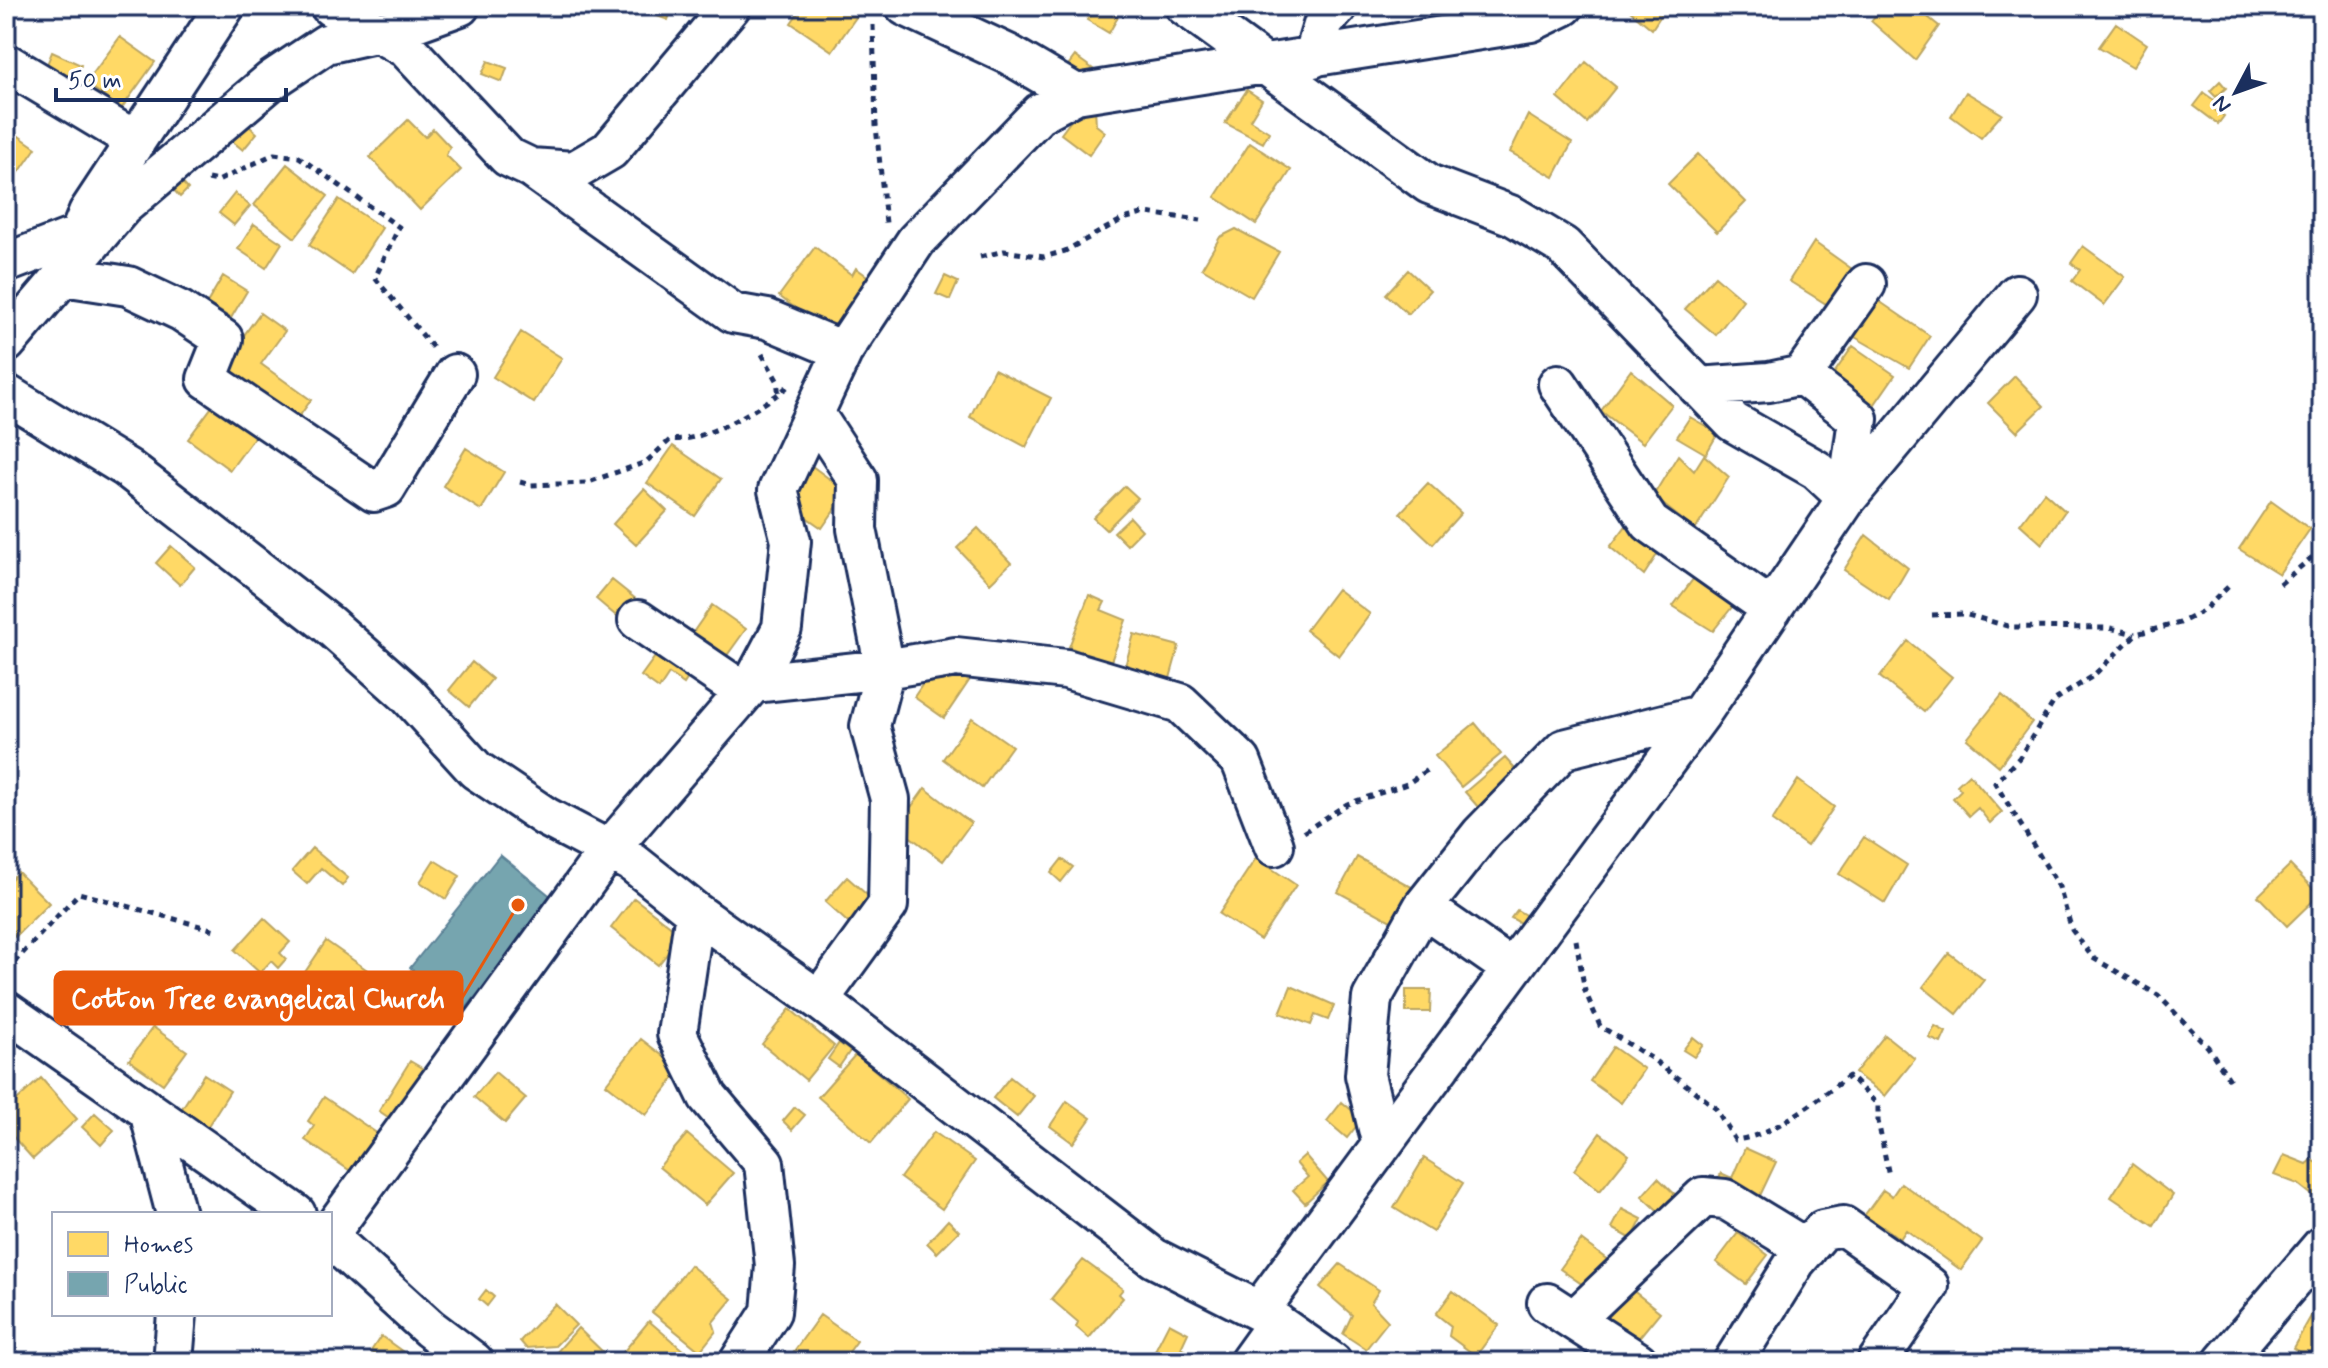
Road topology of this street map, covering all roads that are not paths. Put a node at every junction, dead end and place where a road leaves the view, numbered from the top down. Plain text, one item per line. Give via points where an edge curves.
1 (225, 6) edge
2 (330, 6) edge
3 (460, 6) edge
4 (731, 6) edge
5 (905, 6) edge
6 (1185, 6) edge
7 (1338, 6) edge
8 (1564, 6) edge
9 (376, 32) junction
10 (1313, 58) junction
11 (6, 63) edge
12 (1269, 65) junction
13 (1076, 94) junction
14 (136, 141) junction
15 (531, 168) junction
16 (79, 235) junction
17 (6, 263) edge
18 (63, 276) junction
19 (1866, 284) dead end
20 (2017, 294) dead end
21 (6, 343) edge
22 (838, 349) junction
23 (455, 374) road end
24 (1802, 375) junction
25 (1558, 384) dead end
26 (1698, 387) junction
27 (6, 394) edge
28 (808, 425) junction
29 (1847, 498) junction
30 (1772, 609) junction
31 (638, 620) dead end
32 (885, 669) junction
33 (748, 688) junction
34 (1700, 715) junction
35 (1274, 846) road end
36 (608, 851) junction
37 (1423, 907) junction
38 (695, 912) junction
39 (1512, 969) junction
40 (819, 1000) junction
41 (6, 1011) edge
42 (149, 1111) junction
43 (1382, 1145) junction
44 (175, 1212) edge
45 (293, 1212) edge
46 (332, 1233) edge
47 (332, 1238) edge
48 (2322, 1246) edge
49 (1807, 1249) junction
50 (177, 1316) edge
51 (1268, 1317) junction
52 (173, 1362) edge
53 (474, 1362) edge
54 (739, 1362) edge
55 (1249, 1362) edge
56 (1332, 1362) edge
57 (1638, 1362) edge
58 (1733, 1362) edge
59 (1877, 1362) edge
60 (2223, 1362) edge

1 - 14 street
2 - 9 street
3 - 9 street
4 - 15 street via 610,150 574,171
5 - 13 street via 1008,54
6 - 12 street
7 - 10 street via 1324,22
8 - 10 street via 1531,22
9 - 15 street via 406,48 508,157
9 - 18 street via 326,44 272,80 122,207
10 - 12 street
11 - 14 street
12 - 13 street
12 - 26 street via 1429,184 1513,216 1563,246
13 - 22 street via 1040,113 916,241
14 - 16 street
15 - 22 street via 733,313 767,319
16 - 17 street
16 - 18 street
18 - 21 street
18 - 23 street via 128,286 223,339 207,379 374,492 386,488
19 - 24 street
20 - 29 street
22 - 28 street
24 - 26 street
24 - 29 street via 1858,419
25 - 30 street via 1650,523
26 - 29 street via 1733,422 1817,470
27 - 36 street via 127,468 328,624 407,694 476,770
28 - 32 street via 858,480 857,529
28 - 33 street via 778,490 791,541 782,628
29 - 30 street
30 - 34 street
31 - 33 street
32 - 33 street
32 - 35 street via 956,657 1066,669 1180,703 1241,761
32 - 40 street via 870,726 890,799 888,905
33 - 36 street
34 - 37 street via 1564,749 1481,834
34 - 39 street
36 - 38 street via 632,862
36 - 46 street
37 - 39 street
37 - 43 street via 1372,998 1365,1075
38 - 40 street
38 - 54 street via 677,1034 708,1097 764,1163 775,1266 771,1312
39 - 43 street
40 - 51 street via 1154,1258
41 - 42 street
42 - 44 street
42 - 45 street
43 - 51 street
47 - 53 street via 429,1328
48 - 60 street
49 - 57 street via 1725,1199 1703,1197 1560,1311
49 - 58 street
49 - 59 street via 1823,1230 1843,1226 1929,1286
50 - 52 street
51 - 55 street
51 - 56 street

